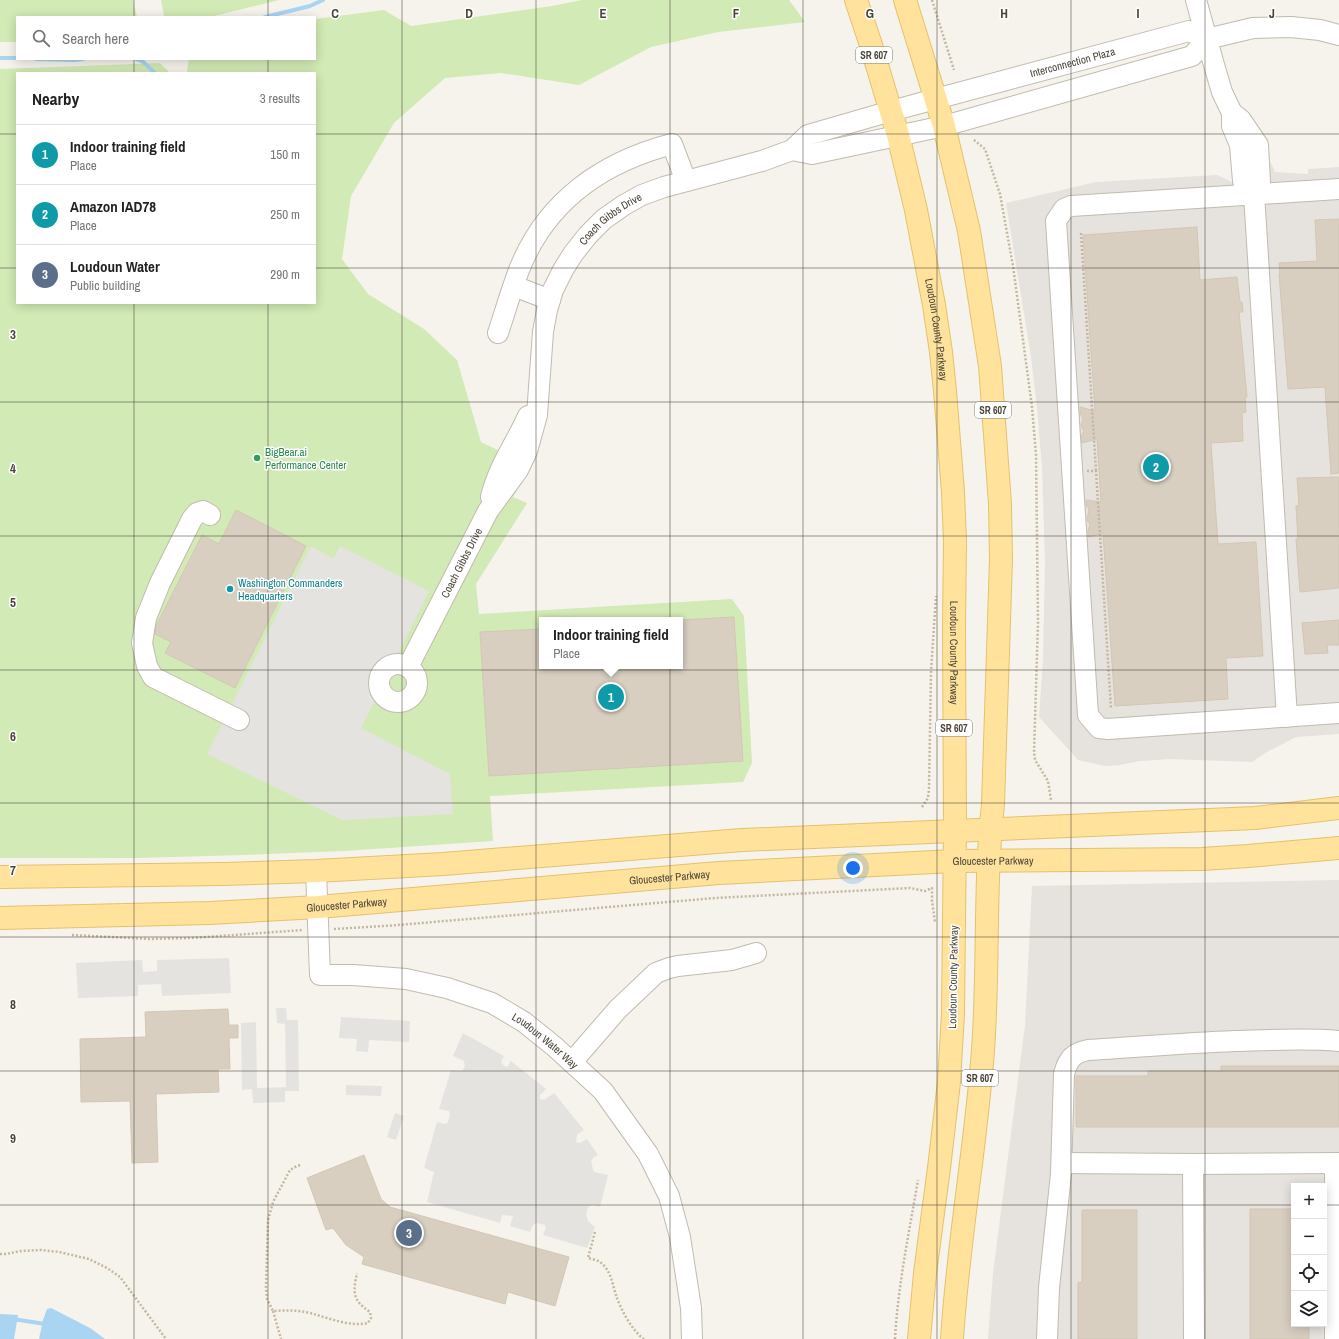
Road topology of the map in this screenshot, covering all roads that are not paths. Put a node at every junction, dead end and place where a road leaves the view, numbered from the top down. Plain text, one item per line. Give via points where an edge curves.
1 (856, 0) edge
2 (905, 0) edge
3 (1196, 0) edge
4 (1339, 35) edge
5 (1207, 39) junction
6 (937, 99) junction
7 (891, 111) junction
8 (944, 126) junction
9 (898, 135) junction
10 (792, 150) junction
11 (686, 181) junction
12 (1339, 189) edge
13 (1254, 194) junction
14 (514, 286) junction
15 (550, 300) junction
16 (498, 333) dead end
17 (210, 515) dead end
18 (408, 666) dead end
19 (1339, 714) edge
20 (1287, 717) junction
21 (239, 720) dead end
22 (1339, 808) edge
23 (990, 829) junction
24 (955, 830) junction
25 (1339, 848) edge
26 (989, 860) junction
27 (954, 861) junction
28 (316, 871) junction
29 (0, 877) edge
30 (318, 907) junction
31 (0, 918) edge
32 (756, 954) dead end
33 (1339, 1041) edge
34 (572, 1062) junction
35 (1062, 1163) junction
36 (1337, 1163) edge
37 (1194, 1164) junction
38 (692, 1339) edge
39 (919, 1339) edge
40 (952, 1339) edge
41 (1047, 1339) edge
42 (1194, 1339) edge
43 (1335, 1339) edge

1 - 7 main road, Loudoun County Parkway / SR 607
2 - 6 main road, SR 607
3 - 5 street
4 - 5 street via 1298,28 1253,28
5 - 6 street, Interconnection Plaza via 1189,31
5 - 8 street via 1192,56
5 - 13 street via 1222,92 1232,114 1241,120 1258,145 1260,182
6 - 7 street, Coach Gibbs Drive
6 - 8 main road, SR 607
7 - 9 main road, Loudoun County Parkway / SR 607
7 - 10 street, Coach Gibbs Drive via 808,135
8 - 9 street, Coach Gibbs Drive
8 - 23 main road, SR 607 via 969,231 990,366 1000,504 1001,575 994,788
9 - 10 street, Coach Gibbs Drive via 812,154
9 - 24 main road, Loudoun County Parkway / SR 607 via 933,298 946,391 955,541
10 - 11 street, Coach Gibbs Drive
11 - 14 street via 672,144 649,150 615,165 566,198 548,218 535,237
11 - 15 street, Coach Gibbs Drive via 642,195 624,204 604,219 573,254
12 - 13 street
13 - 20 street
13 - 20 street via 1071,206 1064,209 1056,221 1088,715 1099,728 1108,729
14 - 15 street
14 - 16 street
15 - 18 street, Coach Gibbs Drive via 543,332 539,392 526,422 501,466 488,511
17 - 21 street via 203,511 192,519 160,583 146,618 142,643 147,666 153,677
19 - 20 street
22 - 23 main road via 1255,818
23 - 24 main road
23 - 26 main road, SR 607
24 - 27 main road, Loudoun County Parkway / SR 607
24 - 28 main road via 742,840 443,864
25 - 26 main road, Gloucester Parkway via 1202,859
26 - 27 main road, Gloucester Parkway
26 - 40 main road, SR 607 via 986,1006 982,1059
27 - 30 main road, Gloucester Parkway via 719,873
27 - 39 main road, Loudoun County Parkway / SR 607 via 953,1014 949,1082
28 - 29 main road
28 - 30 street, Loudoun Water Way
30 - 31 main road, Gloucester Parkway via 194,914
30 - 34 street, Loudoun Water Way via 320,976 406,979 447,988 492,1003 524,1022
32 - 34 street via 732,960 678,966 656,973 618,1009
33 - 35 street via 1183,1043 1079,1052 1072,1057 1064,1074
34 - 38 street, Loudoun Water Way via 603,1091 648,1154 669,1196 680,1237 691,1308
35 - 37 street
35 - 41 street via 1049,1288
36 - 37 street
36 - 43 street
37 - 42 street

